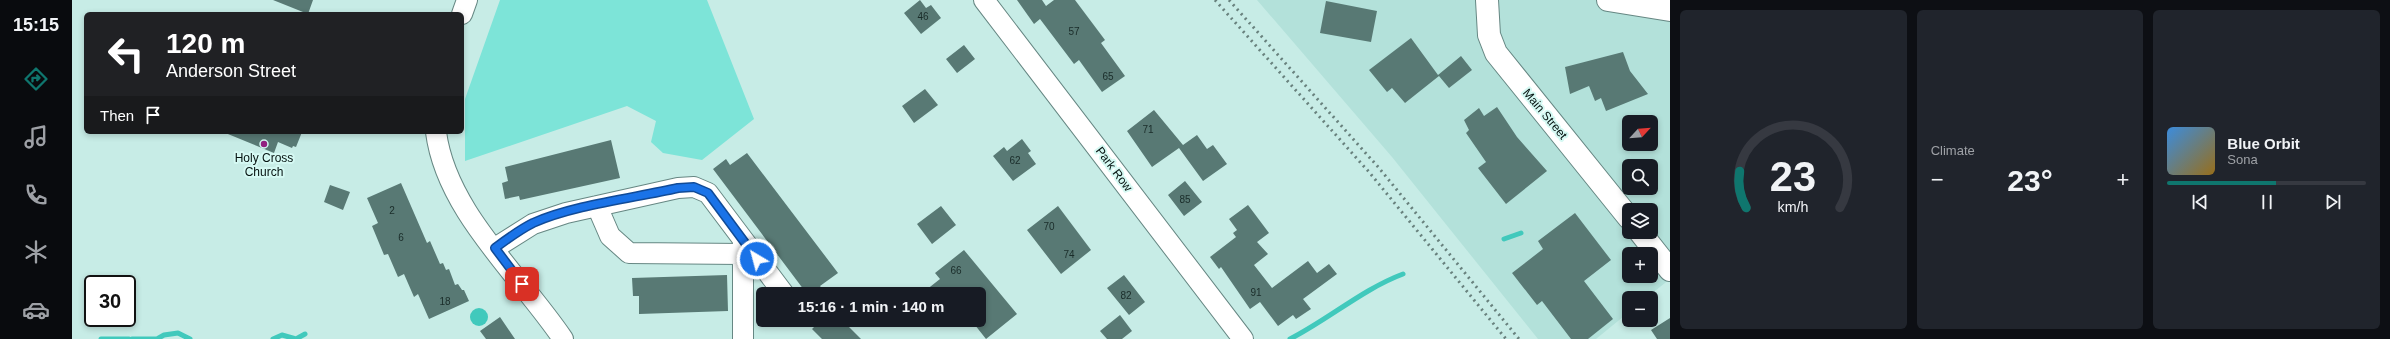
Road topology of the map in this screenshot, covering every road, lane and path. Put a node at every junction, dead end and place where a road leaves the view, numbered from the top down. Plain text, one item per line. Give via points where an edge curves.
1 (467, 0) edge
2 (984, 0) edge
3 (1487, 0) edge
4 (1608, 0) edge
5 (1670, 10) edge
6 (463, 12) edge
7 (436, 134) edge
8 (597, 206) junction
9 (1622, 209) edge
10 (1646, 239) edge
11 (743, 247) junction
12 (495, 248) junction
13 (1670, 270) edge
14 (778, 287) edge
15 (563, 339) edge
16 (743, 339) edge
17 (1243, 339) edge

1 - 6 street
2 - 17 street, Park Row
3 - 9 main road, Main Street via 1489,35 1496,53
4 - 5 main road
7 - 12 street via 442,159 454,191
8 - 11 street via 610,236 629,253
8 - 11 street via 678,188 701,188 708,193
8 - 12 street via 533,224
10 - 13 main road
11 - 14 street
11 - 16 street
12 - 15 street

